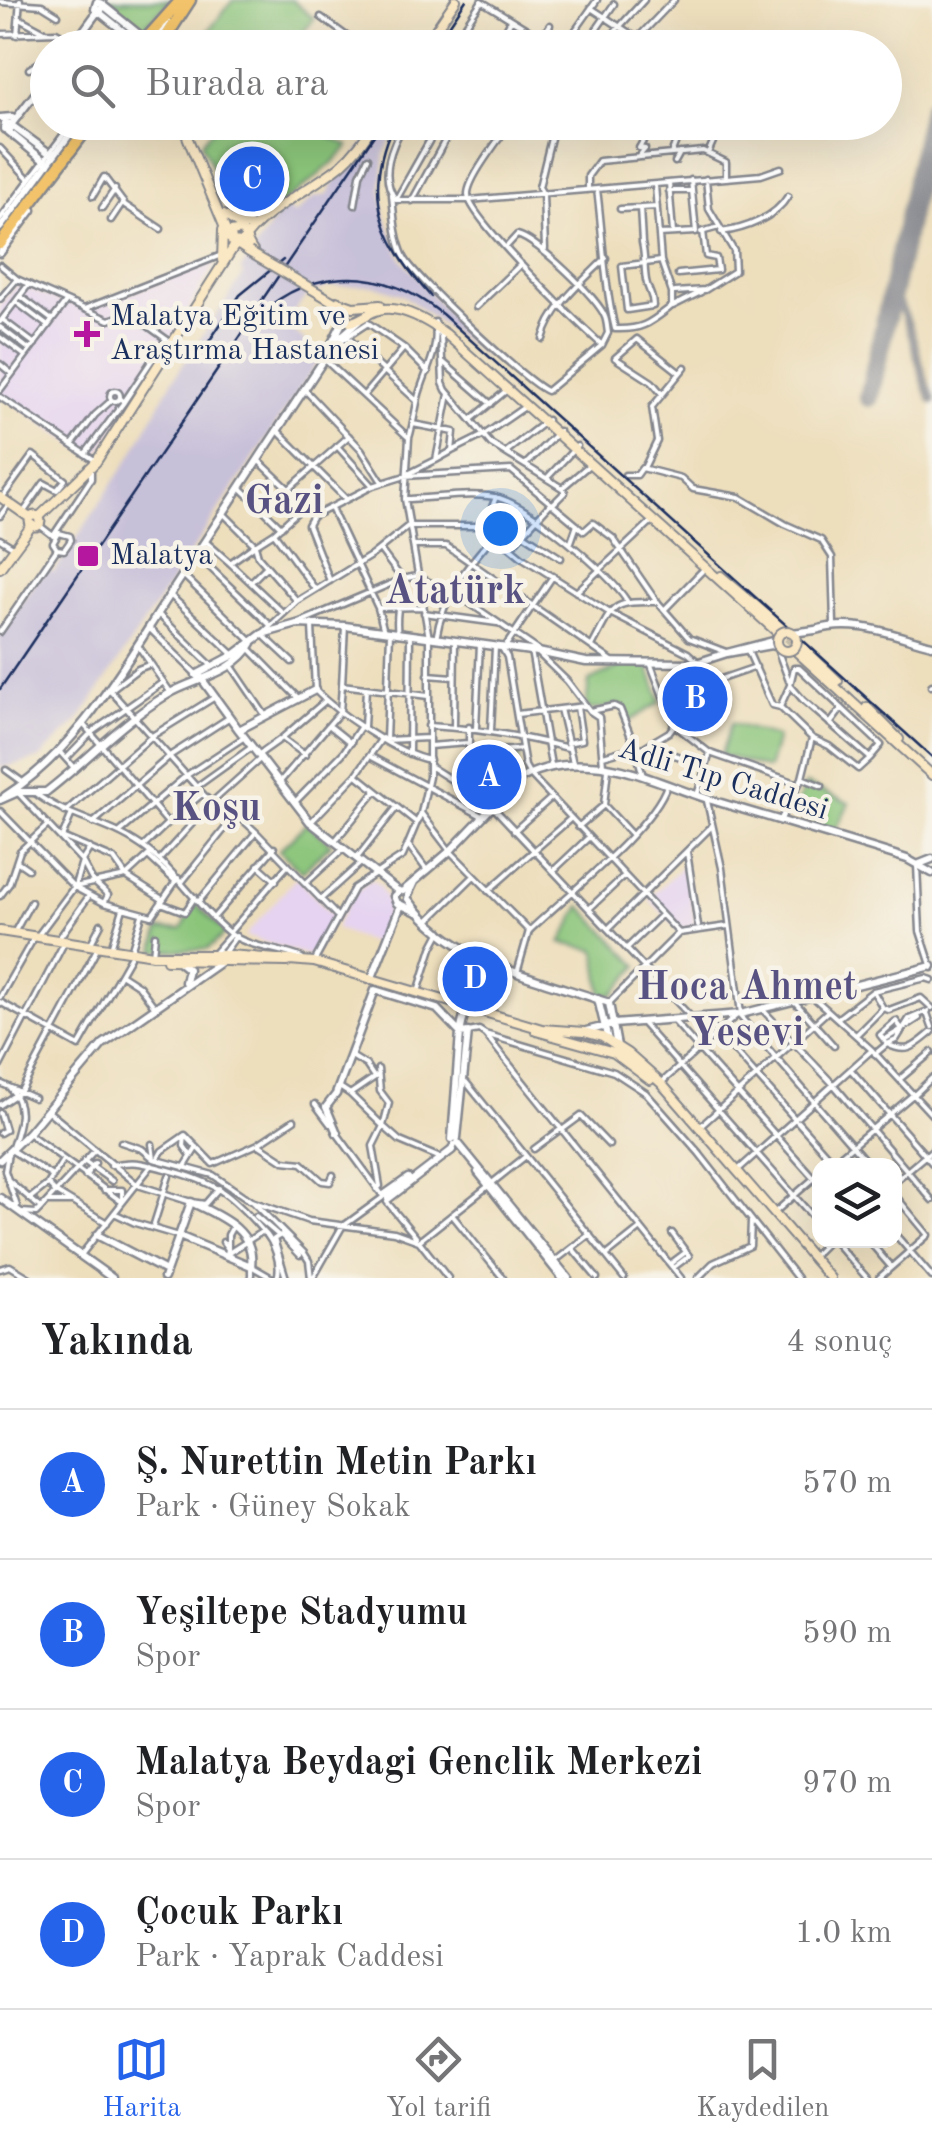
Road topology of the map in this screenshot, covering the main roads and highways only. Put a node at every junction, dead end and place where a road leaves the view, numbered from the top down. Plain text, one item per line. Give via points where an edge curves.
1 (193, 0) edge
2 (458, 0) edge
3 (177, 2) edge
4 (155, 30) edge
5 (165, 30) edge
6 (437, 30) edge
7 (73, 140) edge
8 (194, 140) edge
9 (357, 140) edge
10 (361, 140) edge
11 (222, 213) junction
12 (249, 225) junction
13 (236, 229) junction
14 (237, 240) junction
15 (0, 241) edge
16 (222, 258) junction
17 (208, 289) junction
18 (335, 301) junction
19 (353, 306) junction
20 (345, 317) junction
21 (358, 320) junction
22 (437, 328) junction
23 (592, 463) junction
24 (4, 499) edge
25 (33, 520) junction
26 (706, 566) junction
27 (0, 568) edge
28 (789, 644) junction
29 (932, 772) edge
30 (0, 933) edge
31 (35, 939) junction
32 (93, 948) junction
33 (130, 954) junction
34 (216, 959) junction
35 (370, 980) junction
36 (611, 1048) junction
37 (698, 1128) junction
38 (828, 1278) edge

1 - 5 highway
2 - 6 main road
3 - 4 highway
7 - 15 highway
8 - 11 main road
9 - 12 main road via 335,164
10 - 14 main road via 344,163
11 - 12 main road
11 - 13 main road
11 - 14 main road
11 - 16 main road
12 - 13 main road
13 - 14 main road
14 - 16 main road
14 - 17 main road
14 - 18 main road, bridge
16 - 17 main road
17 - 25 main road via 94,464
18 - 19 main road
18 - 20 main road
19 - 20 main road
19 - 21 main road
19 - 22 main road via 391,306
20 - 21 main road
21 - 22 main road via 389,309
22 - 23 main road
23 - 26 main road
23 - 26 main road
24 - 25 main road
25 - 27 main road
26 - 28 main road
26 - 28 main road
28 - 29 main road
30 - 31 main road
30 - 31 main road
31 - 32 main road
32 - 33 main road
32 - 33 main road
33 - 34 main road
33 - 34 main road
34 - 35 main road via 300,962
34 - 35 main road via 310,962
35 - 36 main road
35 - 36 main road via 542,1029 584,1032
36 - 37 main road
36 - 37 main road via 660,1083
37 - 38 main road

